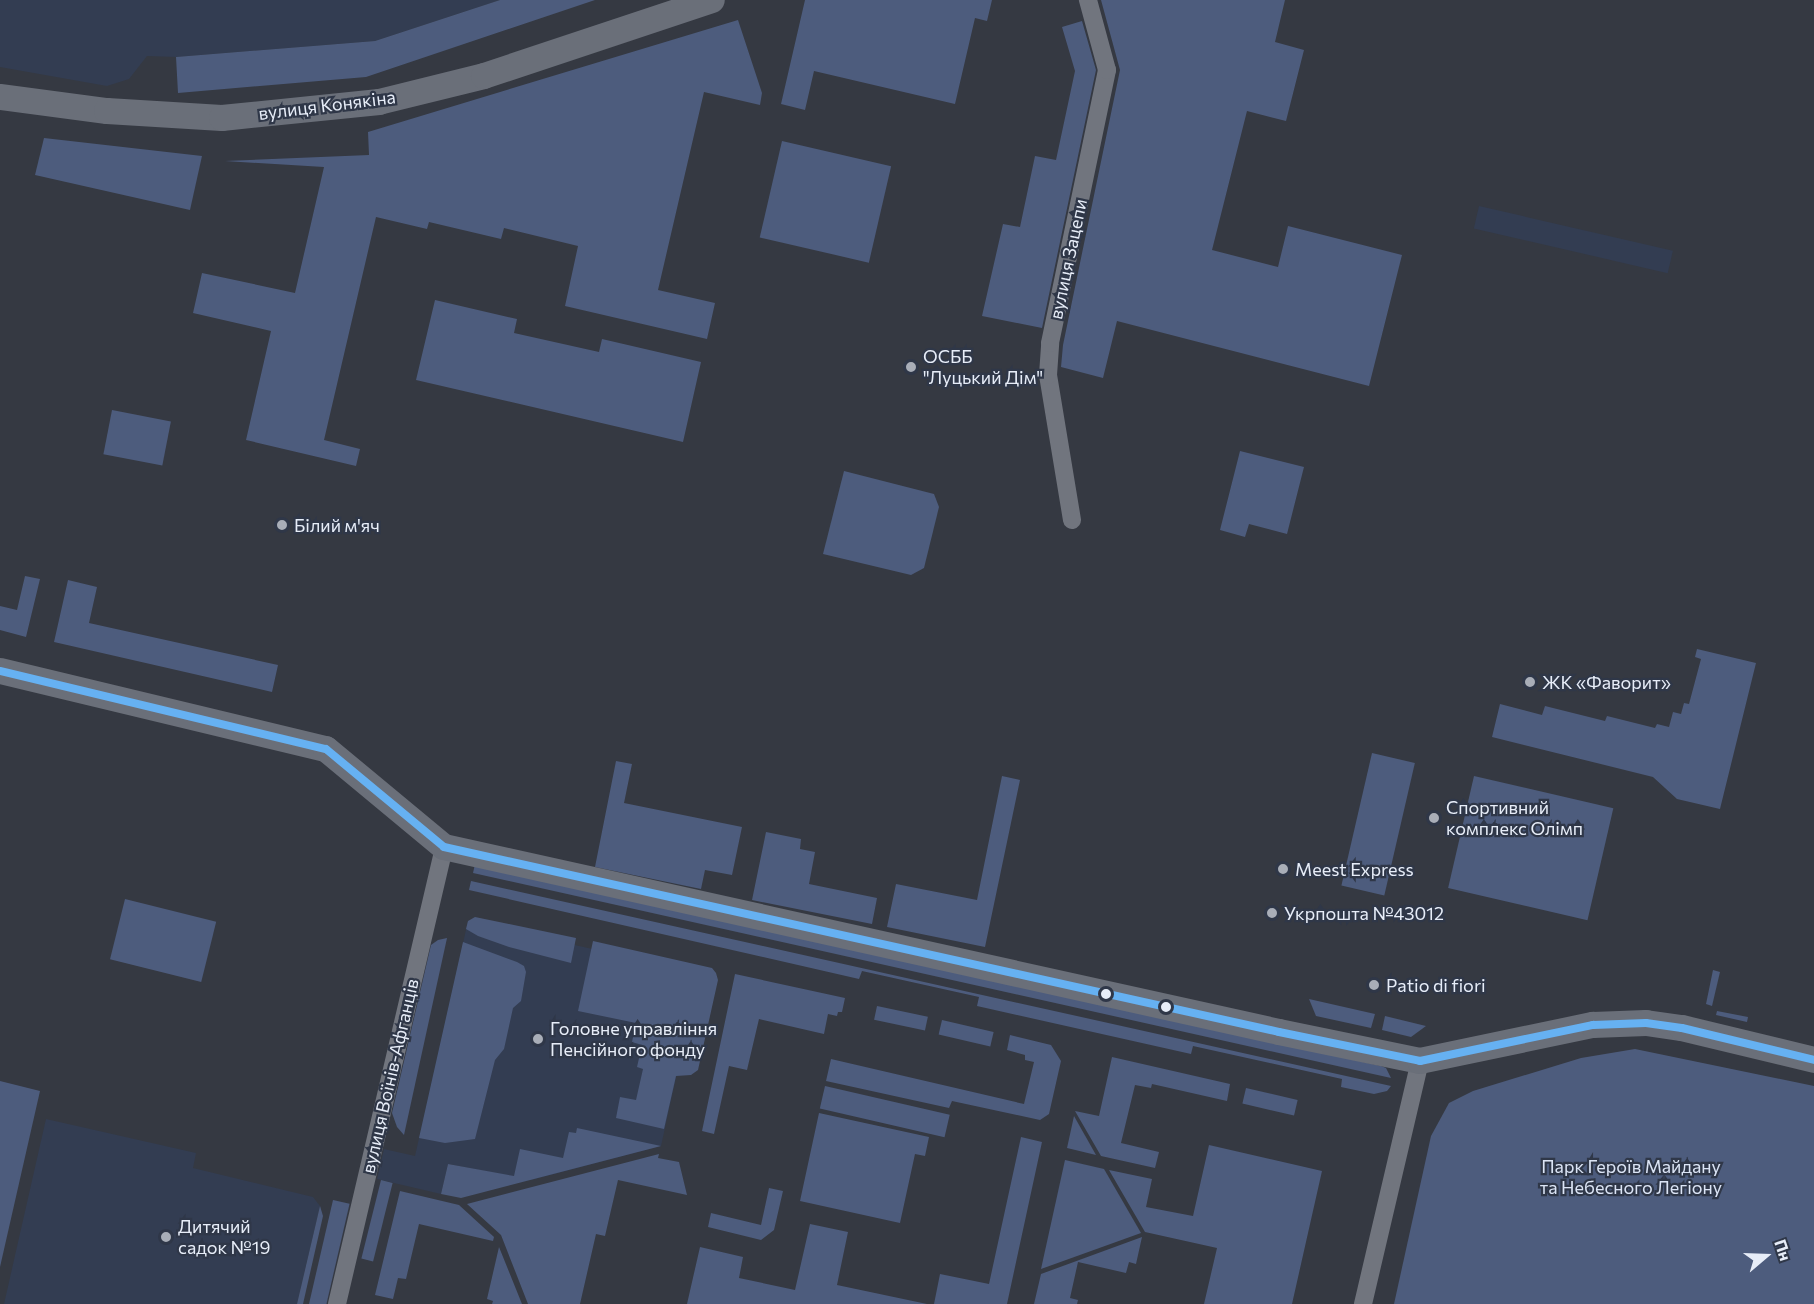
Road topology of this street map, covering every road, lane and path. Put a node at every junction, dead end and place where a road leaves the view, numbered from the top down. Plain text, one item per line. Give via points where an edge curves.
1 (712, 0) edge
2 (1088, 0) edge
3 (0, 97) edge
4 (1072, 520) dead end
5 (0, 671) edge
6 (444, 847) junction
7 (1814, 1060) edge
8 (1420, 1061) junction
9 (337, 1304) edge
10 (1363, 1304) edge

1 - 3 street, вулиця Конякіна via 484,76 379,102 222,118 107,111
2 - 4 street, вулиця Зацепи via 1107,70 1050,343 1048,375
5 - 6 street via 326,749
6 - 8 street
6 - 9 street, вулиця Воїнів-Афганців
7 - 8 street via 1646,1023 1593,1025
8 - 10 street

